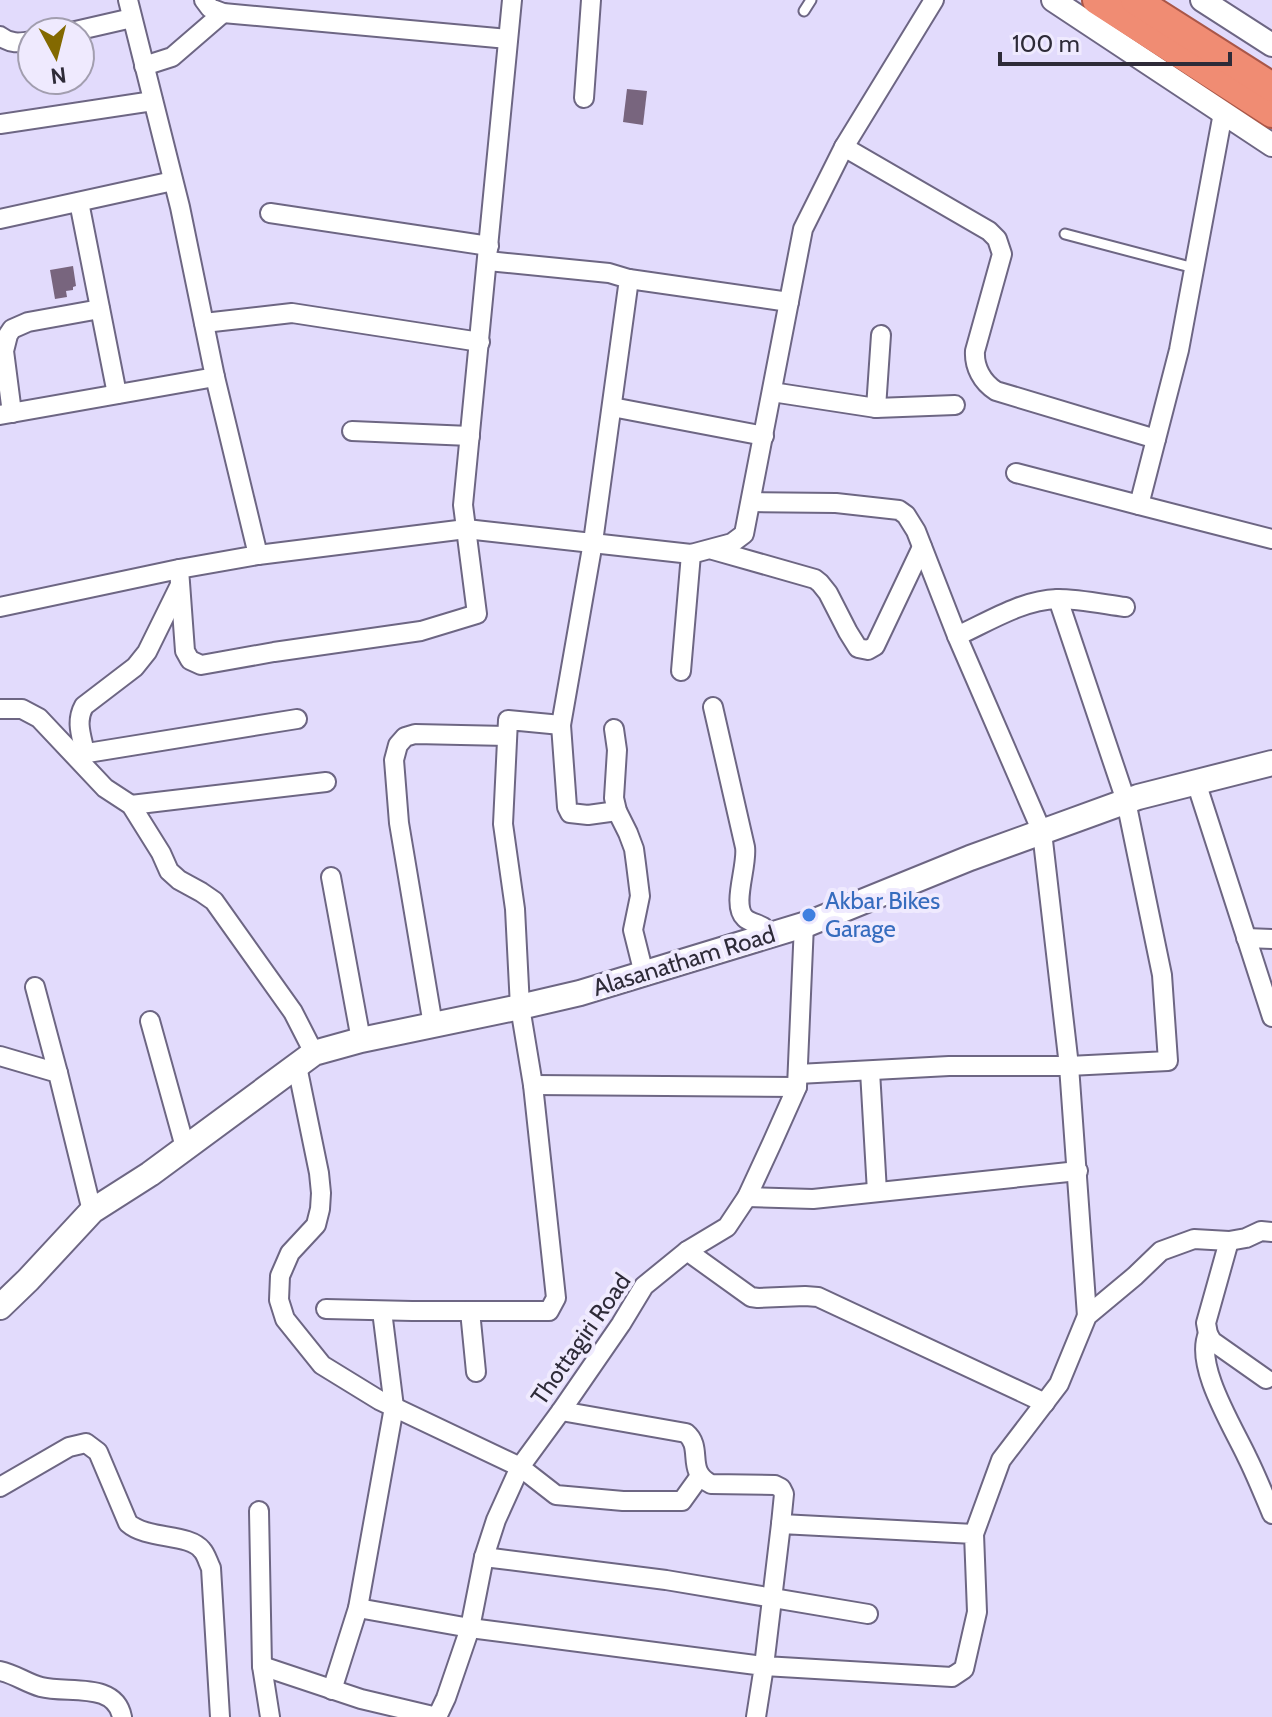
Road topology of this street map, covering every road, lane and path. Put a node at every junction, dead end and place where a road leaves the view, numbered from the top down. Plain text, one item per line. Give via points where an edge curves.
1 (204, 0) edge
2 (512, 0) edge
3 (591, 0) edge
4 (811, 0) edge
5 (934, 0) edge
6 (1053, 0) edge
7 (1097, 0) edge
8 (1135, 0) edge
9 (1202, 0) edge
10 (130, 9) edge
11 (804, 11) dead end
12 (223, 13) junction
13 (96, 22) edge
14 (508, 39) junction
15 (1272, 45) edge
16 (144, 66) junction
17 (1272, 87) edge
18 (584, 98) dead end
19 (153, 101) junction
20 (1223, 113) junction
21 (1272, 113) edge
22 (0, 124) edge
23 (1272, 145) edge
24 (844, 147) junction
25 (173, 181) junction
26 (79, 202) junction
27 (270, 213) dead end
28 (0, 219) edge
29 (1065, 234) dead end
30 (488, 254) junction
31 (1194, 268) junction
32 (629, 279) junction
33 (789, 302) junction
34 (100, 309) junction
35 (204, 323) junction
36 (881, 335) dead end
37 (480, 342) junction
38 (215, 377) junction
39 (772, 392) junction
40 (117, 394) junction
41 (955, 405) dead end
42 (612, 407) junction
43 (876, 408) junction
44 (6, 414) edge
45 (352, 431) dead end
46 (470, 436) junction
47 (764, 436) junction
48 (1156, 439) junction
49 (1016, 473) dead end
50 (751, 502) junction
51 (1139, 505) junction
52 (466, 529) junction
53 (1272, 539) edge
54 (593, 542) junction
55 (922, 547) junction
56 (710, 549) junction
57 (691, 554) junction
58 (258, 555) junction
59 (179, 577) junction
60 (1058, 599) junction
61 (0, 607) edge
62 (1125, 607) dead end
63 (957, 636) junction
64 (681, 671) dead end
65 (713, 707) dead end
66 (0, 709) edge
67 (297, 719) dead end
68 (561, 725) junction
69 (614, 729) dead end
70 (507, 736) junction
71 (80, 754) junction
72 (1272, 763) edge
73 (326, 782) dead end
74 (1196, 782) junction
75 (1126, 801) junction
76 (131, 805) junction
77 (617, 811) junction
78 (1042, 832) junction
79 (331, 877) dead end
80 (804, 924) junction
81 (768, 935) junction
82 (1246, 938) junction
83 (1272, 939) edge
84 (644, 974) junction
85 (35, 987) dead end
86 (520, 1007) junction
87 (1272, 1017) edge
88 (150, 1021) dead end
89 (433, 1025) junction
90 (361, 1040) junction
91 (0, 1056) edge
92 (305, 1059) junction
93 (1069, 1066) junction
94 (870, 1071) junction
95 (58, 1073) junction
96 (797, 1080) junction
97 (533, 1085) junction
98 (185, 1147) junction
99 (1078, 1171) junction
100 (877, 1192) junction
101 (747, 1197) junction
102 (92, 1211) junction
103 (1272, 1232) edge
104 (1229, 1241) junction
105 (687, 1251) junction
106 (0, 1307) edge
107 (326, 1309) dead end
108 (382, 1311) junction
109 (470, 1311) junction
110 (1087, 1316) junction
111 (1208, 1334) junction
112 (476, 1372) dead end
113 (1266, 1379) dead end
114 (1045, 1403) junction
115 (394, 1407) junction
116 (561, 1411) junction
117 (520, 1467) junction
118 (700, 1476) junction
119 (0, 1487) edge
120 (259, 1511) dead end
121 (1272, 1514) edge
122 (781, 1524) junction
123 (974, 1534) junction
124 (484, 1557) junction
125 (772, 1598) junction
126 (358, 1608) junction
127 (868, 1614) dead end
128 (470, 1628) junction
129 (262, 1666) junction
130 (764, 1666) junction
131 (0, 1671) edge
132 (332, 1690) junction
133 (122, 1717) edge
134 (220, 1717) edge
135 (270, 1717) edge
136 (437, 1717) edge
137 (756, 1717) edge

1 - 12 street
2 - 14 street
3 - 18 street
4 - 11 lane
5 - 24 street
6 - 20 street
7 - 21 highway
8 - 17 highway
9 - 15 street
10 - 13 street
10 - 16 street
12 - 14 street
12 - 16 street via 172,57
14 - 30 street
16 - 19 street
19 - 22 street
19 - 25 street
20 - 23 street
20 - 31 street
24 - 33 street via 803,229
24 - 48 street via 997,239 1002,254 975,351 976,366 987,385
25 - 26 street
25 - 35 street
26 - 28 street
26 - 34 street
27 - 30 street
29 - 31 lane
30 - 32 street
30 - 37 street
31 - 48 street
32 - 33 street
32 - 42 street
33 - 39 street
34 - 40 street
34 - 44 street via 12,329 4,351
35 - 37 street via 292,313
35 - 38 street
36 - 43 street
37 - 46 street
38 - 40 street
38 - 58 street
39 - 43 street
39 - 47 street
40 - 44 street
41 - 43 street
42 - 47 street
42 - 54 street
45 - 46 street
46 - 52 street via 463,505
47 - 50 street
48 - 51 street
49 - 51 street
50 - 55 street via 899,510
50 - 56 street via 744,534
51 - 53 street
52 - 54 street
52 - 58 street
52 - 59 street via 477,614 421,631 195,664 185,651
54 - 57 street
54 - 68 street
55 - 56 street via 875,646 868,650 858,648 815,579
55 - 63 street
56 - 57 street
57 - 64 street
58 - 59 street
59 - 61 street
59 - 71 street via 147,652 79,714
60 - 62 street
60 - 63 street via 1022,606
60 - 75 street
63 - 78 street
65 - 81 street via 746,854 740,909
66 - 71 street via 22,709 39,718
67 - 71 street
68 - 70 street via 508,720
68 - 77 street via 570,813
69 - 77 street
70 - 86 street via 503,824 515,909
70 - 89 street via 415,734 398,745 394,760 399,823
71 - 76 street via 105,788
72 - 74 main road, Alasanatham Road
73 - 76 street
74 - 75 main road, Alasanatham Road
74 - 82 street
75 - 78 main road, Alasanatham Road
75 - 93 street via 1162,975 1168,1061
76 - 92 street via 169,871 214,901 293,1012
77 - 84 street via 636,864 640,896 633,930
78 - 80 main road, Alasanatham Road
78 - 93 street
79 - 90 street
80 - 81 main road, Alasanatham Road
80 - 96 street, Thottagiri Road
81 - 84 main road, Alasanatham Road
82 - 83 street
82 - 87 street
84 - 86 main road, Alasanatham Road
85 - 95 street
86 - 89 main road, Alasanatham Road
86 - 97 street
88 - 98 street
89 - 90 main road, Alasanatham Road
90 - 92 main road, Alasanatham Road
91 - 95 street
92 - 98 main road
92 - 115 street via 321,1201 316,1225 290,1253 280,1276 279,1300 285,1319 322,1365
93 - 94 street
93 - 99 street
94 - 96 street
94 - 100 street
95 - 102 street
96 - 97 street
96 - 101 street, Thottagiri Road
97 - 109 street via 556,1298 549,1311
98 - 102 main road
99 - 100 street
99 - 110 street
100 - 101 street via 813,1199
101 - 105 street, Thottagiri Road via 727,1227
102 - 106 main road
103 - 104 street
104 - 110 street via 1194,1239 1161,1251
104 - 111 street via 1206,1323
105 - 114 street via 751,1297 818,1297
105 - 116 street, Thottagiri Road via 644,1286
107 - 108 street
108 - 109 street
108 - 115 street
109 - 112 street
110 - 114 street via 1059,1384
111 - 113 street
111 - 121 street via 1205,1355 1214,1390
114 - 123 street via 1001,1460
115 - 117 street
115 - 126 street
116 - 117 street, Thottagiri Road
116 - 118 street via 686,1433 694,1441
117 - 118 street via 556,1495 623,1501 682,1501
117 - 124 street, Thottagiri Road
118 - 122 street via 711,1484 779,1486 784,1494
119 - 134 street via 69,1447 86,1443 98,1452 133,1528 203,1550 211,1568
120 - 129 street
122 - 123 street
122 - 125 street
123 - 130 street via 977,1612 964,1669 952,1677
124 - 125 street
124 - 128 street, Thottagiri Road
125 - 127 street
125 - 130 street
126 - 128 street
126 - 132 street
128 - 130 street
128 - 136 street, Thottagiri Road
129 - 132 street
129 - 135 street
130 - 137 street
131 - 133 street via 44,1688 110,1697
132 - 136 street

